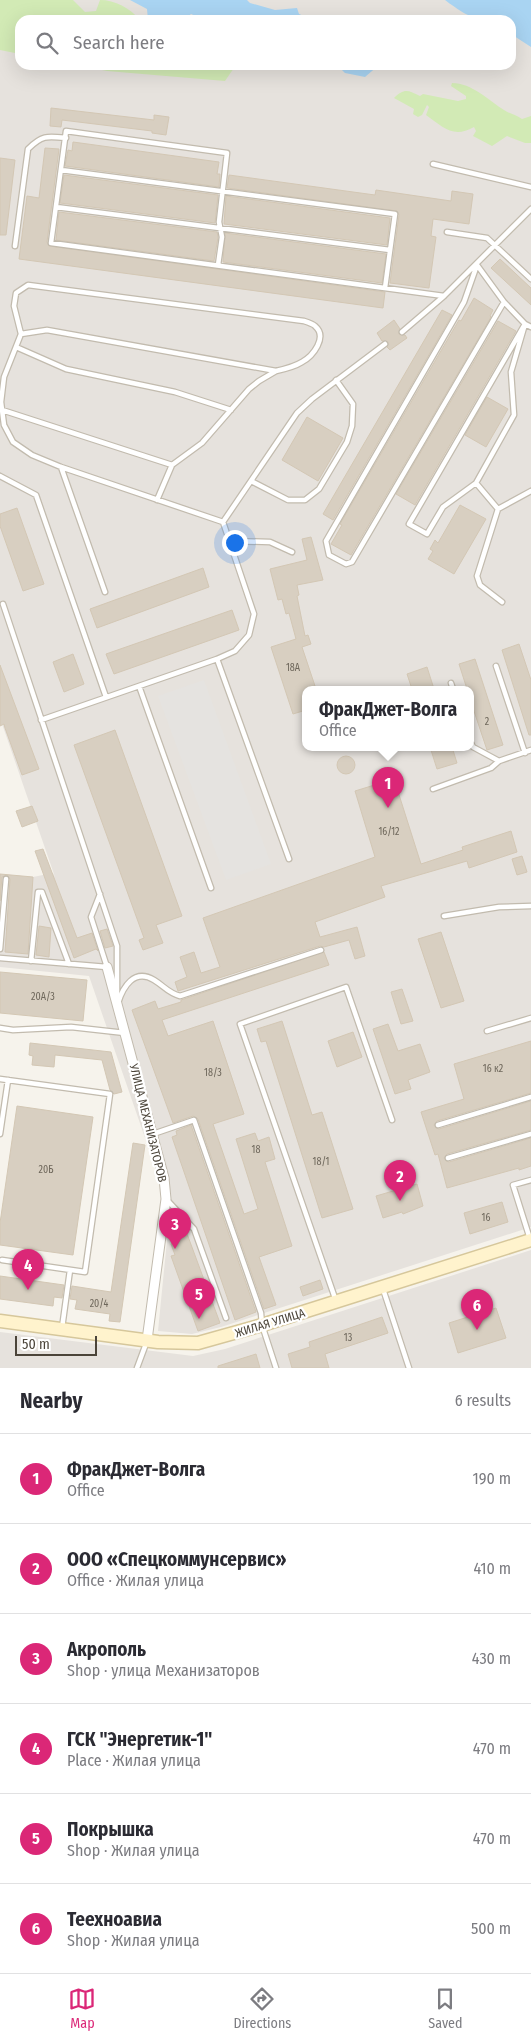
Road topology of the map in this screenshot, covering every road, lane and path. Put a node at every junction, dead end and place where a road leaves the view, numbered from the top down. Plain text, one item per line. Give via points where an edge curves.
1 (66, 138) junction
2 (433, 164) dead end
3 (61, 170) junction
4 (531, 187) edge
5 (222, 192) junction
6 (56, 208) junction
7 (531, 209) edge
8 (220, 228) junction
9 (447, 232) dead end
10 (496, 245) junction
11 (15, 246) dead end
12 (390, 250) junction
13 (477, 265) junction
14 (218, 266) junction
15 (531, 279) edge
16 (385, 288) junction
17 (444, 296) junction
18 (504, 302) junction
19 (525, 324) junction
20 (531, 327) edge
21 (402, 332) dead end
22 (21, 334) junction
23 (385, 344) dead end
24 (16, 347) junction
25 (276, 371) junction
26 (336, 380) junction
27 (2, 410) junction
28 (231, 410) junction
29 (172, 465) junction
30 (60, 467) junction
31 (0, 476) edge
32 (251, 481) junction
33 (476, 483) junction
34 (531, 491) edge
35 (157, 500) junction
36 (498, 509) junction
37 (223, 522) junction
38 (230, 541) junction
39 (292, 552) dead end
40 (106, 592) dead end
41 (502, 602) dead end
42 (3, 604) dead end
43 (217, 659) junction
44 (496, 666) dead end
45 (451, 682) dead end
46 (139, 686) junction
47 (452, 686) edge
48 (106, 697) junction
49 (42, 720) junction
50 (474, 748) edge
51 (531, 750) edge
52 (525, 752) junction
53 (499, 761) junction
54 (433, 789) dead end
55 (289, 859) dead end
56 (6, 879) dead end
57 (211, 888) dead end
58 (100, 894) junction
59 (531, 906) edge
60 (444, 916) dead end
61 (0, 949) edge
62 (321, 950) dead end
63 (0, 958) edge
64 (31, 961) junction
65 (69, 964) junction
66 (106, 967) junction
67 (117, 1005) junction
68 (531, 1018) edge
69 (0, 1028) edge
70 (487, 1031) dead end
71 (125, 1033) junction
72 (0, 1079) edge
73 (8, 1080) junction
74 (531, 1097) edge
75 (392, 1120) dead end
76 (438, 1125) dead end
77 (0, 1134) edge
78 (153, 1134) junction
79 (531, 1134) edge
80 (448, 1158) dead end
81 (531, 1180) edge
82 (166, 1199) junction
83 (531, 1240) edge
84 (2, 1260) dead end
85 (70, 1270) junction
86 (383, 1287) junction
87 (336, 1302) junction
88 (226, 1318) dead end
89 (0, 1322) edge
90 (262, 1325) junction
91 (61, 1329) junction
92 (147, 1340) junction
93 (137, 1368) edge
94 (276, 1368) edge
95 (409, 1368) edge

1 - 3 lane
1 - 5 lane via 66,131 227,153
1 - 11 lane via 43,137 28,148
2 - 4 lane
3 - 5 lane
3 - 6 lane
5 - 8 lane
5 - 12 lane via 395,214
6 - 8 lane
6 - 14 lane via 51,243
7 - 10 lane
8 - 12 lane
8 - 14 lane
9 - 10 lane via 487,238
10 - 13 lane
10 - 15 lane
12 - 16 lane
13 - 17 lane
13 - 18 lane
13 - 18 lane via 464,302 326,541 329,555 346,564 352,562
14 - 16 lane
16 - 17 lane
17 - 21 lane
18 - 19 lane
19 - 20 lane
19 - 33 lane via 511,372 514,414
19 - 33 lane via 410,524 427,534 443,507
22 - 24 lane
22 - 25 lane via 47,330
22 - 25 lane via 14,306 16,293 28,285 304,321 315,326 319,342 312,354 292,367
23 - 26 lane
24 - 27 lane via 4,377
24 - 28 lane via 66,369 175,392
25 - 28 lane via 258,381
26 - 32 lane via 297,413
26 - 32 lane via 353,404 352,426 347,442 319,489 305,500 288,500
27 - 29 lane
27 - 30 lane via 4,425 13,442 32,455
28 - 29 lane via 202,443
29 - 35 lane
30 - 35 lane
30 - 40 lane
31 - 48 lane via 36,496
32 - 37 lane
33 - 36 lane
34 - 36 lane
35 - 37 lane
36 - 41 lane via 476,576 480,585
37 - 38 lane
38 - 39 lane via 270,542
38 - 43 lane via 254,614 249,635 235,650
42 - 49 lane
43 - 46 lane
43 - 55 lane
44 - 52 lane
45 - 47 lane
46 - 48 lane
46 - 57 lane
48 - 49 lane
49 - 58 lane
50 - 53 lane
51 - 52 lane
52 - 53 lane
53 - 54 lane via 491,768
56 - 61 lane
58 - 66 lane via 91,917
58 - 67 lane via 117,946
59 - 60 lane via 499,907
62 - 67 lane via 180,996 171,994 146,976 137,976 122,990
63 - 64 lane
64 - 65 lane
64 - 65 lane via 38,892 42,892
65 - 66 lane
66 - 67 street, УЛИЦА МЕХАНИЗАТОРОВ
67 - 71 street, УЛИЦА МЕХАНИЗАТОРОВ
68 - 70 lane
69 - 71 lane via 71,1027
71 - 78 street, УЛИЦА МЕХАНИЗАТОРОВ
72 - 73 lane
73 - 77 lane
73 - 85 lane via 110,1094 85,1272
74 - 76 lane
75 - 87 lane via 346,987 240,1024
78 - 82 street, УЛИЦА МЕХАНИЗАТОРОВ
78 - 90 lane via 194,1120 261,1313
79 - 80 lane
81 - 83 lane via 513,1185
82 - 88 lane via 194,1229
82 - 92 street, УЛИЦА МЕХАНИЗАТОРОВ
83 - 86 main road, ЖИЛАЯ УЛИЦА
84 - 85 lane
85 - 91 lane
86 - 87 main road, ЖИЛАЯ УЛИЦА
86 - 95 lane
87 - 90 main road, ЖИЛАЯ УЛИЦА
89 - 91 main road, ЖИЛАЯ УЛИЦА
90 - 92 main road, ЖИЛАЯ УЛИЦА via 198,1343
90 - 94 lane
91 - 92 main road, ЖИЛАЯ УЛИЦА
92 - 93 lane

